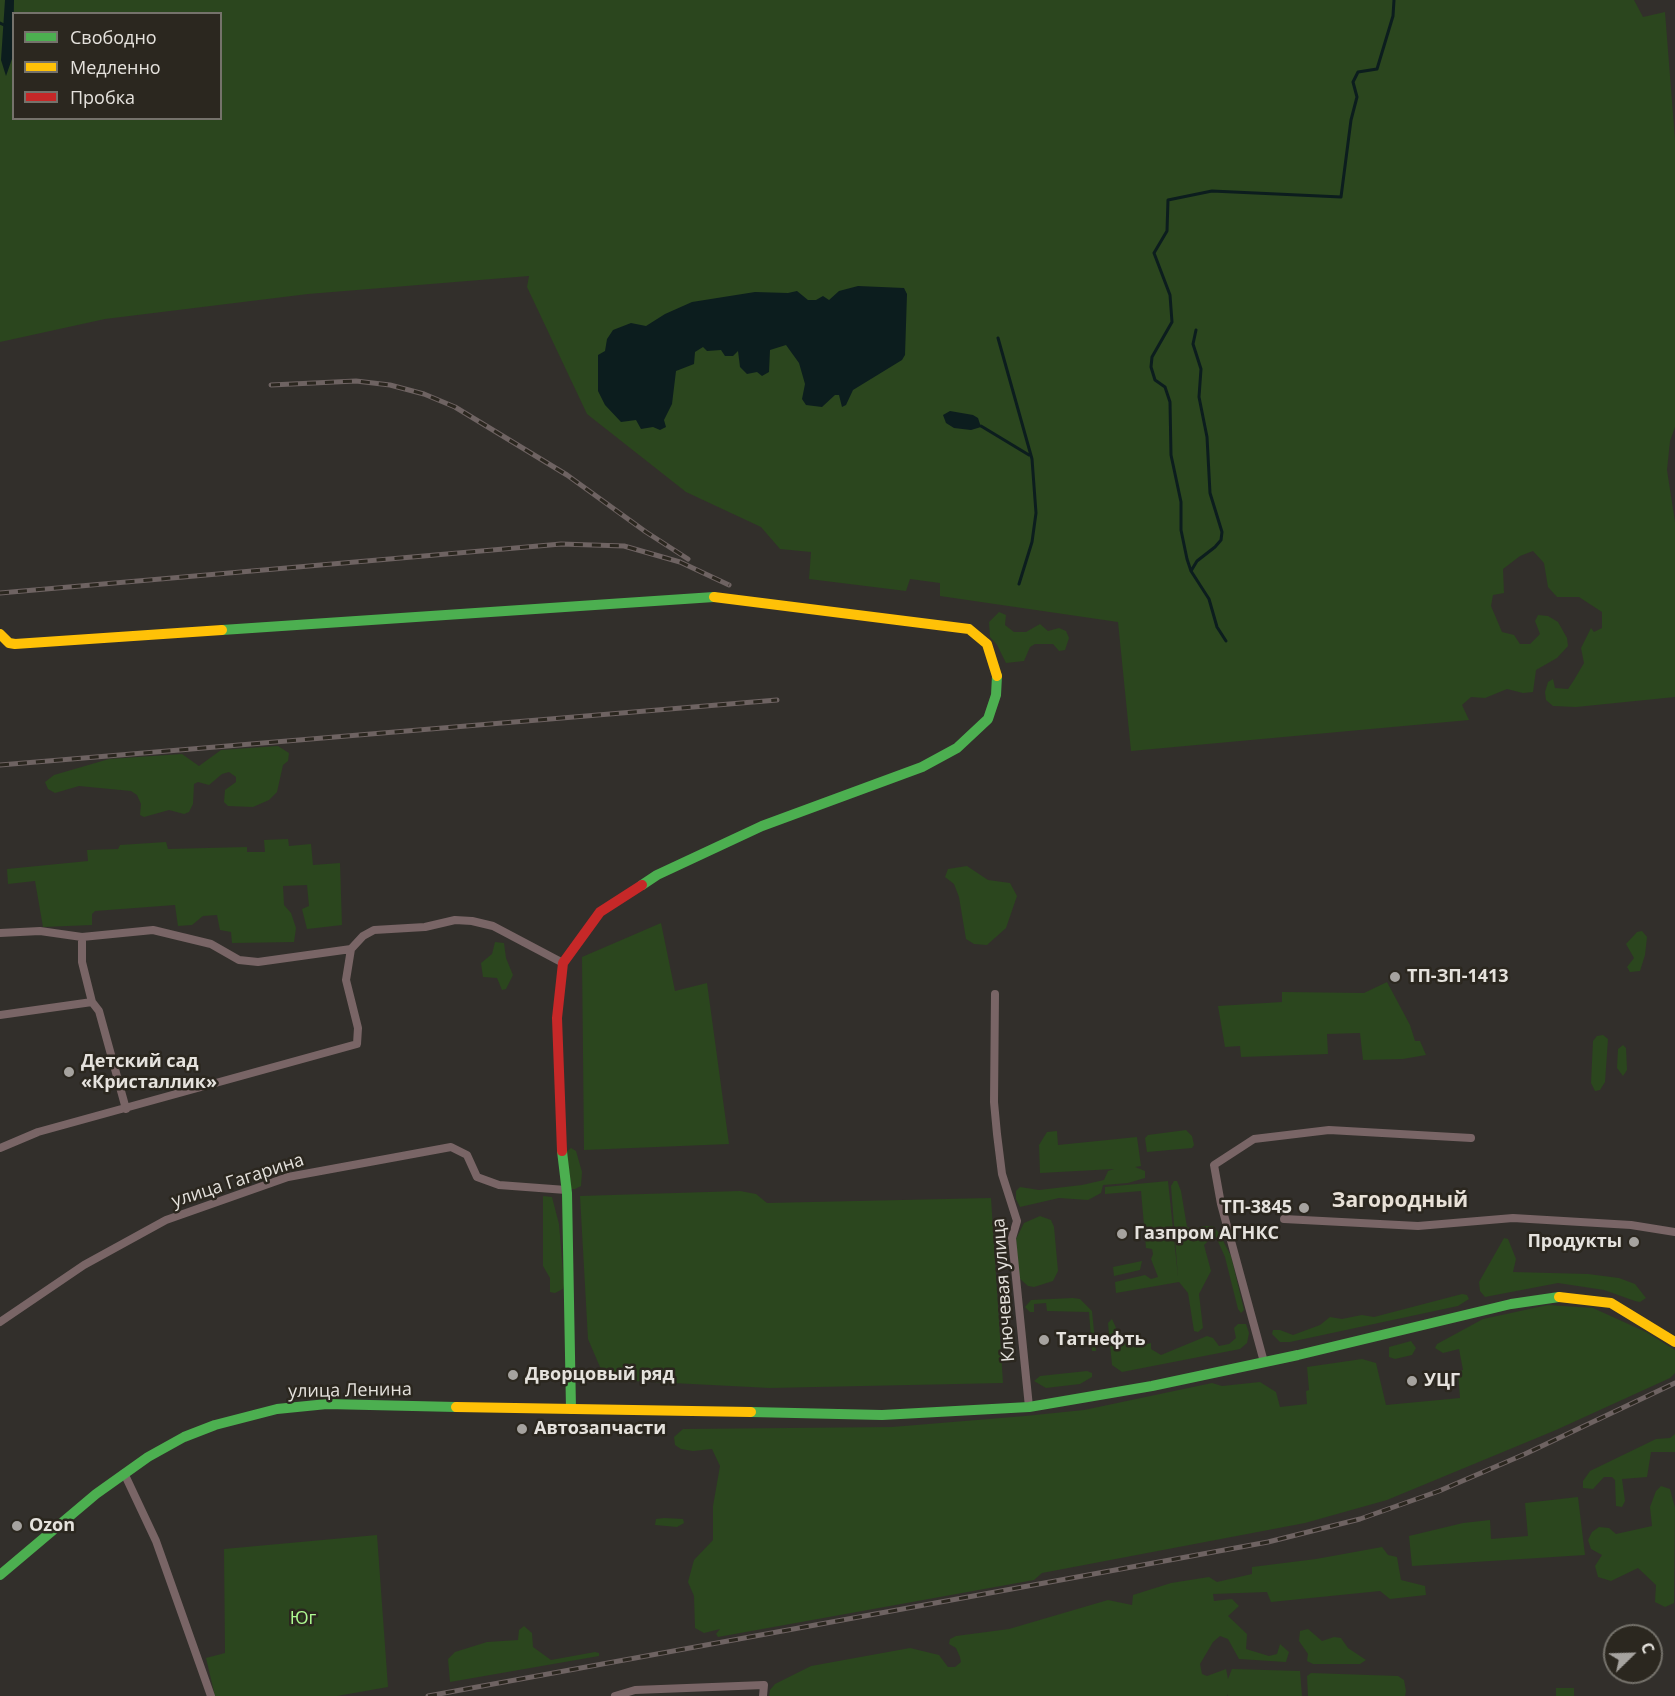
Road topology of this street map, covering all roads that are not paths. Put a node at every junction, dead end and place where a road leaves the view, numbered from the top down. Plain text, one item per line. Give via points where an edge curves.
1 (0, 634) edge
2 (0, 933) edge
3 (82, 937) junction
4 (351, 949) junction
5 (563, 963) junction
6 (995, 994) dead end
7 (92, 1002) junction
8 (0, 1015) edge
9 (126, 1109) junction
10 (1471, 1138) dead end
11 (0, 1148) edge
12 (566, 1190) junction
13 (1284, 1219) dead end
14 (1675, 1233) edge
15 (0, 1322) edge
16 (1675, 1342) edge
17 (1264, 1362) junction
18 (1029, 1407) junction
19 (571, 1409) junction
20 (124, 1473) junction
21 (0, 1575) edge
22 (619, 1695) edge
23 (211, 1696) edge
24 (763, 1696) edge

1 - 5 street via 15,644 716,597 969,629 987,644 997,671 993,706 988,719 957,748 922,767 762,826 657,875 600,912
2 - 3 street via 40,931
3 - 4 street via 153,930 212,944 239,960 258,962
3 - 7 street via 82,962
4 - 5 street via 374,930 425,927 456,920 493,926
4 - 9 street via 345,980 358,1028 357,1044
5 - 12 street via 557,1018
6 - 18 street, Ключевая улица via 994,1102 1002,1174 1017,1221 1012,1238
7 - 8 street
7 - 9 street via 99,1011
9 - 11 street via 38,1132
10 - 17 street via 1329,1130 1254,1139 1214,1165
12 - 15 street, улица Гагарина via 499,1185 477,1177 467,1155 451,1147 288,1177 166,1220 84,1265
12 - 19 street
13 - 14 street via 1419,1226 1513,1218 1631,1225
16 - 17 street, улица Ленина via 1611,1304 1564,1296 1511,1304
17 - 18 street, улица Ленина
18 - 19 street, улица Ленина via 882,1415
19 - 20 street, улица Ленина via 327,1404 277,1409 184,1437
20 - 21 street, улица Ленина
20 - 23 street via 156,1541
22 - 24 street via 635,1690 764,1685

